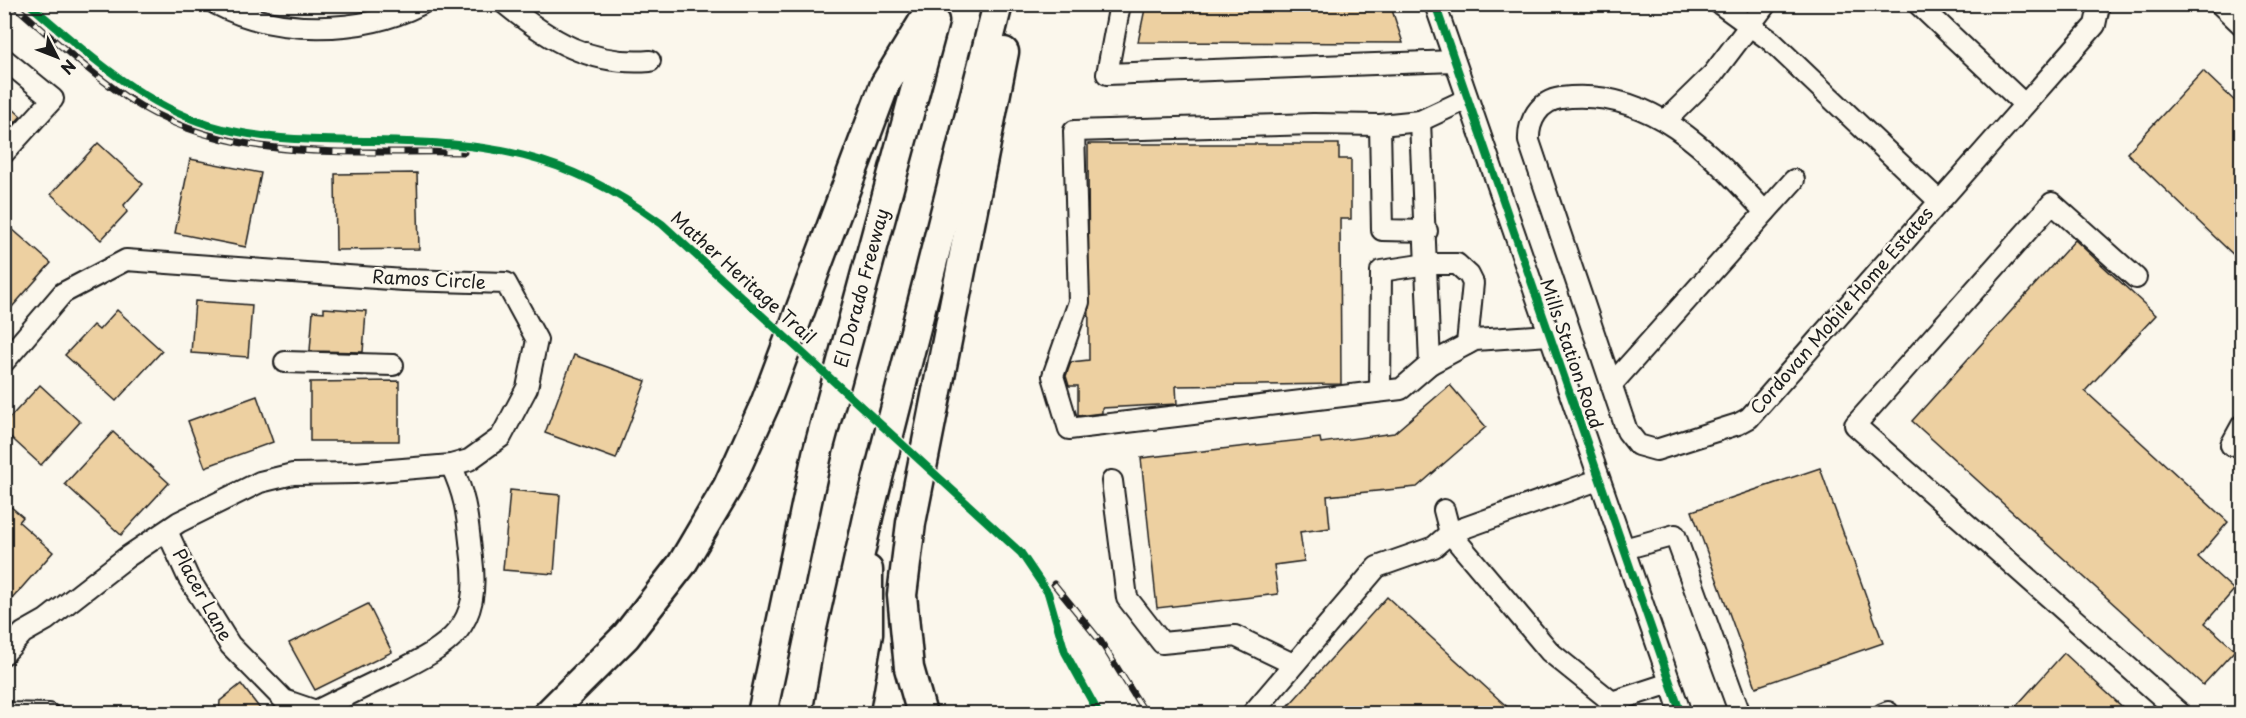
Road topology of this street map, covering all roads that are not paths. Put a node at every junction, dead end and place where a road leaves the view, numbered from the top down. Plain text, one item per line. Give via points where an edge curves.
1 (216, 4) edge
2 (421, 4) edge
3 (505, 4) edge
4 (936, 4) edge
5 (998, 4) edge
6 (1014, 4) edge
7 (1120, 4) edge
8 (1435, 4) edge
9 (1720, 4) edge
10 (1766, 4) edge
11 (1918, 4) edge
12 (2095, 4) edge
13 (2220, 4) edge
14 (2241, 25) edge
15 (1751, 26) junction
16 (4, 59) edge
17 (650, 61) dead end
18 (1454, 61) junction
19 (1467, 99) junction
20 (2024, 104) junction
21 (1666, 120) junction
22 (1420, 121) junction
23 (1380, 125) junction
24 (4, 153) edge
25 (1794, 180) dead end
26 (1940, 201) junction
27 (1765, 212) junction
28 (1426, 231) junction
29 (1427, 264) junction
30 (2136, 278) dead end
31 (1549, 335) junction
32 (1467, 344) junction
33 (4, 362) edge
34 (285, 362) dead end
35 (1430, 364) junction
36 (393, 366) dead end
37 (1612, 384) junction
38 (1380, 391) junction
39 (2241, 425) edge
40 (2231, 445) dead end
41 (451, 465) junction
42 (1599, 480) junction
43 (1112, 481) dead end
44 (1444, 510) dead end
45 (869, 513) junction
46 (167, 531) junction
47 (1450, 533) junction
48 (1624, 549) junction
49 (4, 654) edge
50 (1293, 664) junction
51 (1670, 683) junction
52 (1616, 708) edge
53 (4, 712) edge
54 (49, 714) edge
55 (548, 714) edge
56 (762, 714) edge
57 (828, 714) edge
58 (854, 714) edge
59 (922, 714) edge
60 (1252, 714) edge
61 (1681, 714) edge
62 (1740, 714) edge
63 (2181, 714) edge

1 - 2 street via 258,21 327,26 387,18
3 - 17 street via 544,35 577,51 612,61
4 - 55 highway via 885,84 765,404 728,486 682,564 626,636
4 - 56 highway, El Dorado Freeway via 817,454
5 - 45 highway
6 - 59 highway via 911,523 902,595 909,668
7 - 18 street via 1107,74
8 - 18 street, Mills Station Road
9 - 15 street, Cordovan Mobile Home Estates
10 - 15 street
11 - 20 street
12 - 20 street, Cordovan Mobile Home Estates via 2095,25
13 - 14 street
15 - 21 street via 1713,74
15 - 26 street, Cordovan Mobile Home Estates
16 - 24 street via 53,99
18 - 19 street, Mills Station Road
19 - 22 street
19 - 31 street, Mills Station Road
20 - 26 street, Cordovan Mobile Home Estates
21 - 27 street, Cordovan Mobile Home Estates via 1708,152
21 - 37 street, Cordovan Mobile Home Estates via 1638,106 1580,96 1546,103 1528,130
22 - 23 street
22 - 28 street
23 - 28 street via 1382,230
23 - 38 street via 1074,131 1079,302 1053,376 1069,429
25 - 27 street
26 - 37 street, Cordovan Mobile Home Estates via 1749,418 1656,450 1647,449 1638,445 1627,431
27 - 37 street
28 - 29 street
29 - 32 street via 1456,264 1469,274 1473,283
29 - 35 street
29 - 38 street via 1381,271
30 - 63 street via 2052,203 1855,425
31 - 32 street via 1475,340
31 - 42 street, Mills Station Road
32 - 35 street
33 - 41 street, Ramos Circle via 63,293 126,260 404,280 506,283 537,340 527,388 501,437 469,460
34 - 36 street
35 - 38 street via 1401,389
39 - 40 street
41 - 46 street, Ramos Circle via 294,474 260,482 204,508
41 - 46 street, Placer Lane via 467,506 476,577 464,623 435,653 316,711 284,700 230,645 188,577
42 - 47 street
42 - 48 street, Mills Station Road
43 - 50 street via 1127,598 1162,643 1235,636
44 - 47 street
45 - 57 highway
45 - 58 highway via 868,634
46 - 49 street, Ramos Circle via 23,633
47 - 50 street via 1434,547 1377,567
47 - 52 street via 1550,652
48 - 51 street, Mills Station Road
48 - 62 street via 1676,535
50 - 60 street
51 - 52 street
51 - 61 street, Mills Station Road
53 - 54 street

